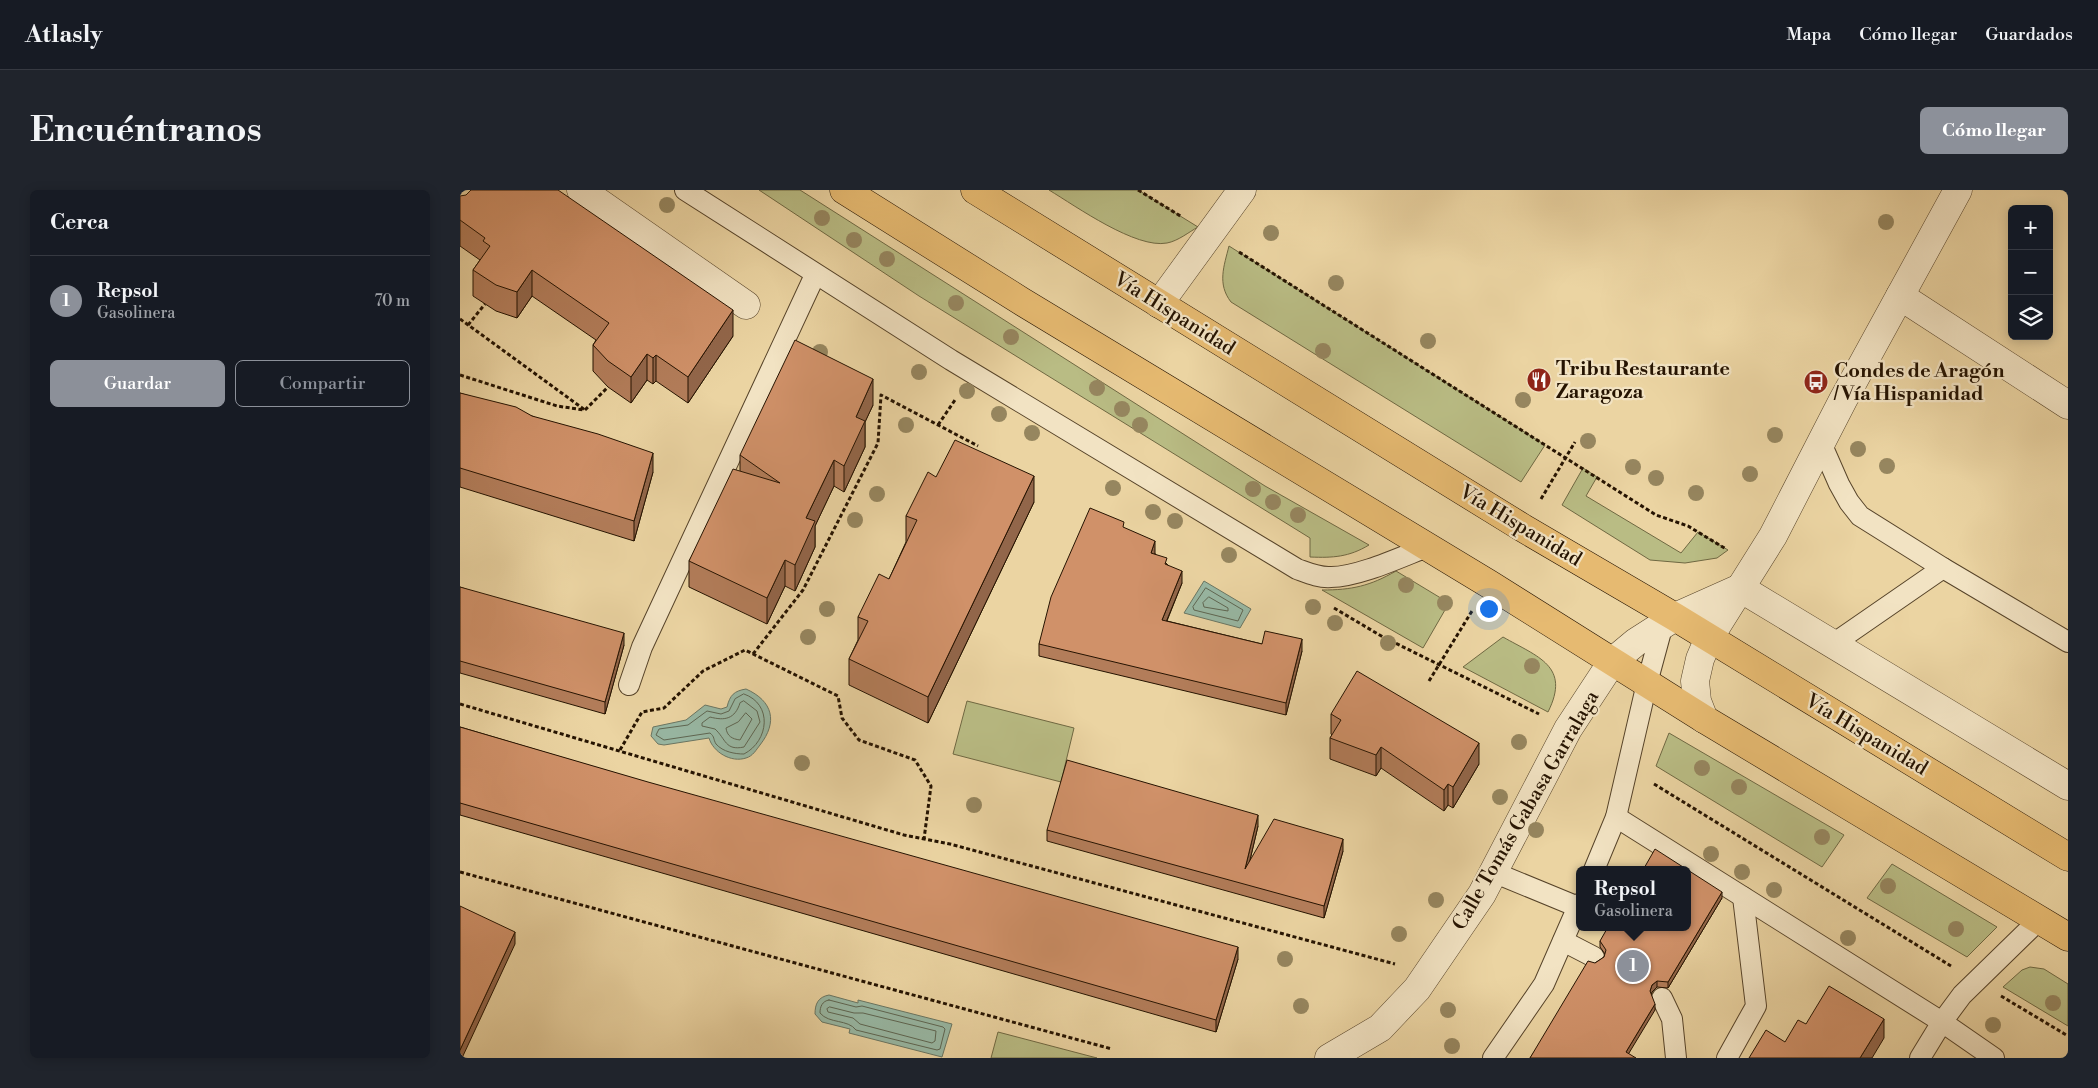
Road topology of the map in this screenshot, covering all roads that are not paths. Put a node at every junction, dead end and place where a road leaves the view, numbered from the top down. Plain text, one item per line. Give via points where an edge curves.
1 (580, 190) edge
2 (685, 190) edge
3 (844, 190) edge
4 (975, 190) edge
5 (1242, 190) edge
6 (1958, 190) edge
7 (816, 275) junction
8 (1900, 296) junction
9 (1160, 304) junction
10 (746, 305) dead end
11 (2068, 404) edge
12 (1821, 443) junction
13 (1427, 547) junction
14 (1943, 568) junction
15 (1747, 577) junction
16 (1669, 621) junction
17 (1709, 638) junction
18 (2068, 642) edge
19 (1833, 644) junction
20 (1612, 662) junction
21 (1646, 683) junction
22 (629, 685) dead end
23 (1704, 719) junction
24 (2068, 786) edge
25 (1616, 818) junction
26 (2068, 857) edge
27 (1596, 866) edge
28 (1493, 872) junction
29 (1743, 897) junction
30 (1576, 905) edge
31 (1576, 911) edge
32 (2039, 920) junction
33 (2068, 937) edge
34 (1564, 940) junction
35 (1594, 957) dead end
36 (1662, 998) dead end
37 (1942, 1022) junction
38 (1329, 1058) edge
39 (1493, 1058) edge
40 (1676, 1058) edge
41 (1727, 1058) edge
42 (1920, 1058) edge
43 (1994, 1058) edge

1 - 10 street
2 - 7 lane
3 - 13 highway
4 - 9 highway, Vía Hispanidad
5 - 9 street
6 - 8 street
7 - 13 lane via 1297,570 1314,576 1345,576
7 - 22 lane via 642,647
8 - 11 street
8 - 12 street
9 - 16 highway, Vía Hispanidad
12 - 14 lane via 1842,490 1860,516
12 - 15 street
13 - 20 highway
14 - 18 lane
14 - 19 lane
15 - 16 street
15 - 17 street
15 - 19 street
16 - 17 highway, Vía Hispanidad
16 - 20 street
16 - 21 lane
17 - 23 street via 1695,681 1697,701
17 - 26 highway, Vía Hispanidad
19 - 24 street
20 - 21 highway
20 - 28 street, Calle Tomás Gabasa Garralaga via 1568,730
21 - 23 highway
21 - 25 lane
23 - 32 highway
25 - 27 lane
25 - 29 lane
28 - 30 lane
28 - 38 street, Calle Tomás Gabasa Garralaga via 1482,894 1422,981 1394,1015 1380,1028
29 - 37 lane
29 - 41 lane via 1756,1006
31 - 34 lane
32 - 33 highway
32 - 37 lane via 1962,995
34 - 35 lane
34 - 39 lane via 1544,984
36 - 40 lane via 1672,1019
37 - 42 lane
37 - 43 lane

